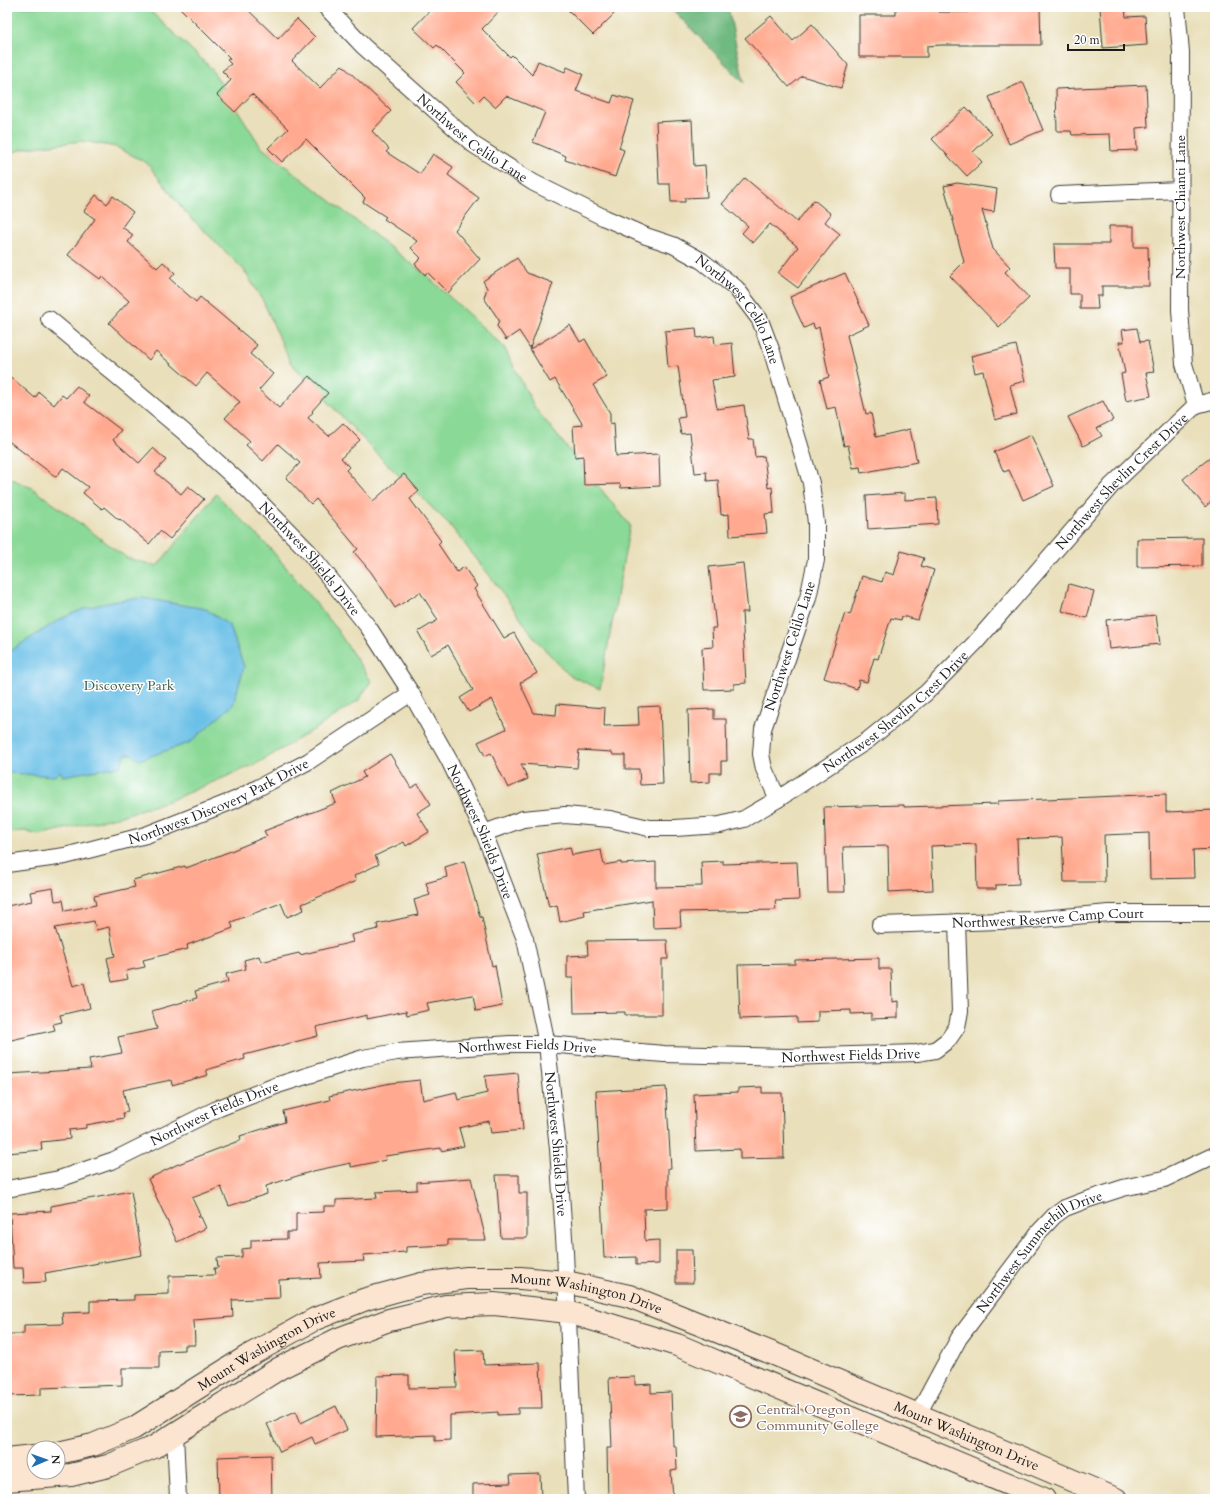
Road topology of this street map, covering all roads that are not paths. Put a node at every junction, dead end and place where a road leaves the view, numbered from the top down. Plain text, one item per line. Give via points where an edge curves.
1 (326, 7) edge
2 (1177, 7) edge
3 (1180, 190) junction
4 (1059, 195) dead end
5 (49, 319) dead end
6 (1215, 400) edge
7 (1196, 405) junction
8 (411, 692) junction
9 (778, 799) junction
10 (484, 833) junction
11 (7, 864) edge
12 (1215, 913) edge
13 (957, 922) junction
14 (880, 925) dead end
15 (547, 1044) junction
16 (1215, 1155) edge
17 (7, 1189) edge
18 (566, 1282) junction
19 (568, 1312) junction
20 (918, 1414) junction
21 (175, 1434) junction
22 (66, 1451) edge
23 (26, 1457) edge
24 (7, 1458) edge
25 (7, 1480) edge
26 (178, 1499) edge
27 (576, 1499) edge
28 (1044, 1499) edge
29 (1116, 1499) edge

1 - 9 street, Northwest Celilo Lane via 363,46 474,146 534,183 646,236 673,244 702,261 736,288 760,320 811,483 816,522 816,560 808,598 763,729 761,754 764,770
2 - 3 street, Northwest Chianti Lane via 1181,52
3 - 4 street
3 - 7 street, Northwest Chianti Lane via 1180,310 1184,364
5 - 8 street, Northwest Shields Drive via 248,490 339,589 369,628
6 - 7 street, Northwest Shevlin Crest Drive
7 - 9 street, Northwest Shevlin Crest Drive via 1112,485 975,643 926,693 868,740
8 - 10 street, Northwest Shields Drive via 449,760
8 - 11 street, Northwest Discovery Park Drive via 309,762 235,800 146,835 65,856
9 - 10 street, Northwest Shevlin Crest Drive via 744,819 720,825 649,828 610,819 565,815 523,819
10 - 15 street, Northwest Shields Drive via 525,939
12 - 13 street, Northwest Reserve Camp Court via 1109,913 1030,920
13 - 14 street, Northwest Reserve Camp Court
13 - 15 street, Northwest Fields Drive via 960,1011 957,1027 948,1040 935,1050 917,1053 786,1057 664,1054
15 - 17 street, Northwest Fields Drive via 397,1052 363,1058 278,1085 219,1108 114,1160 59,1179
15 - 18 street, Northwest Shields Drive via 558,1149
16 - 20 street, Northwest Summerhill Drive via 1164,1179 1086,1200 1065,1208 1054,1216 1038,1233 959,1338
18 - 19 street, Northwest Shields Drive
18 - 20 main road, Mount Washington Drive via 629,1296
18 - 22 main road, Mount Washington Drive via 520,1278 467,1278 421,1284 366,1298 315,1319 248,1356 134,1428 93,1445
19 - 21 main road, Mount Washington Drive via 494,1304 446,1306 389,1320 338,1339 280,1368
19 - 27 street, Northwest Shields Drive
19 - 28 main road, Mount Washington Drive via 677,1346
20 - 29 main road, Mount Washington Drive
21 - 25 main road, Mount Washington Drive via 108,1466 71,1475
21 - 26 street
23 - 24 main road

